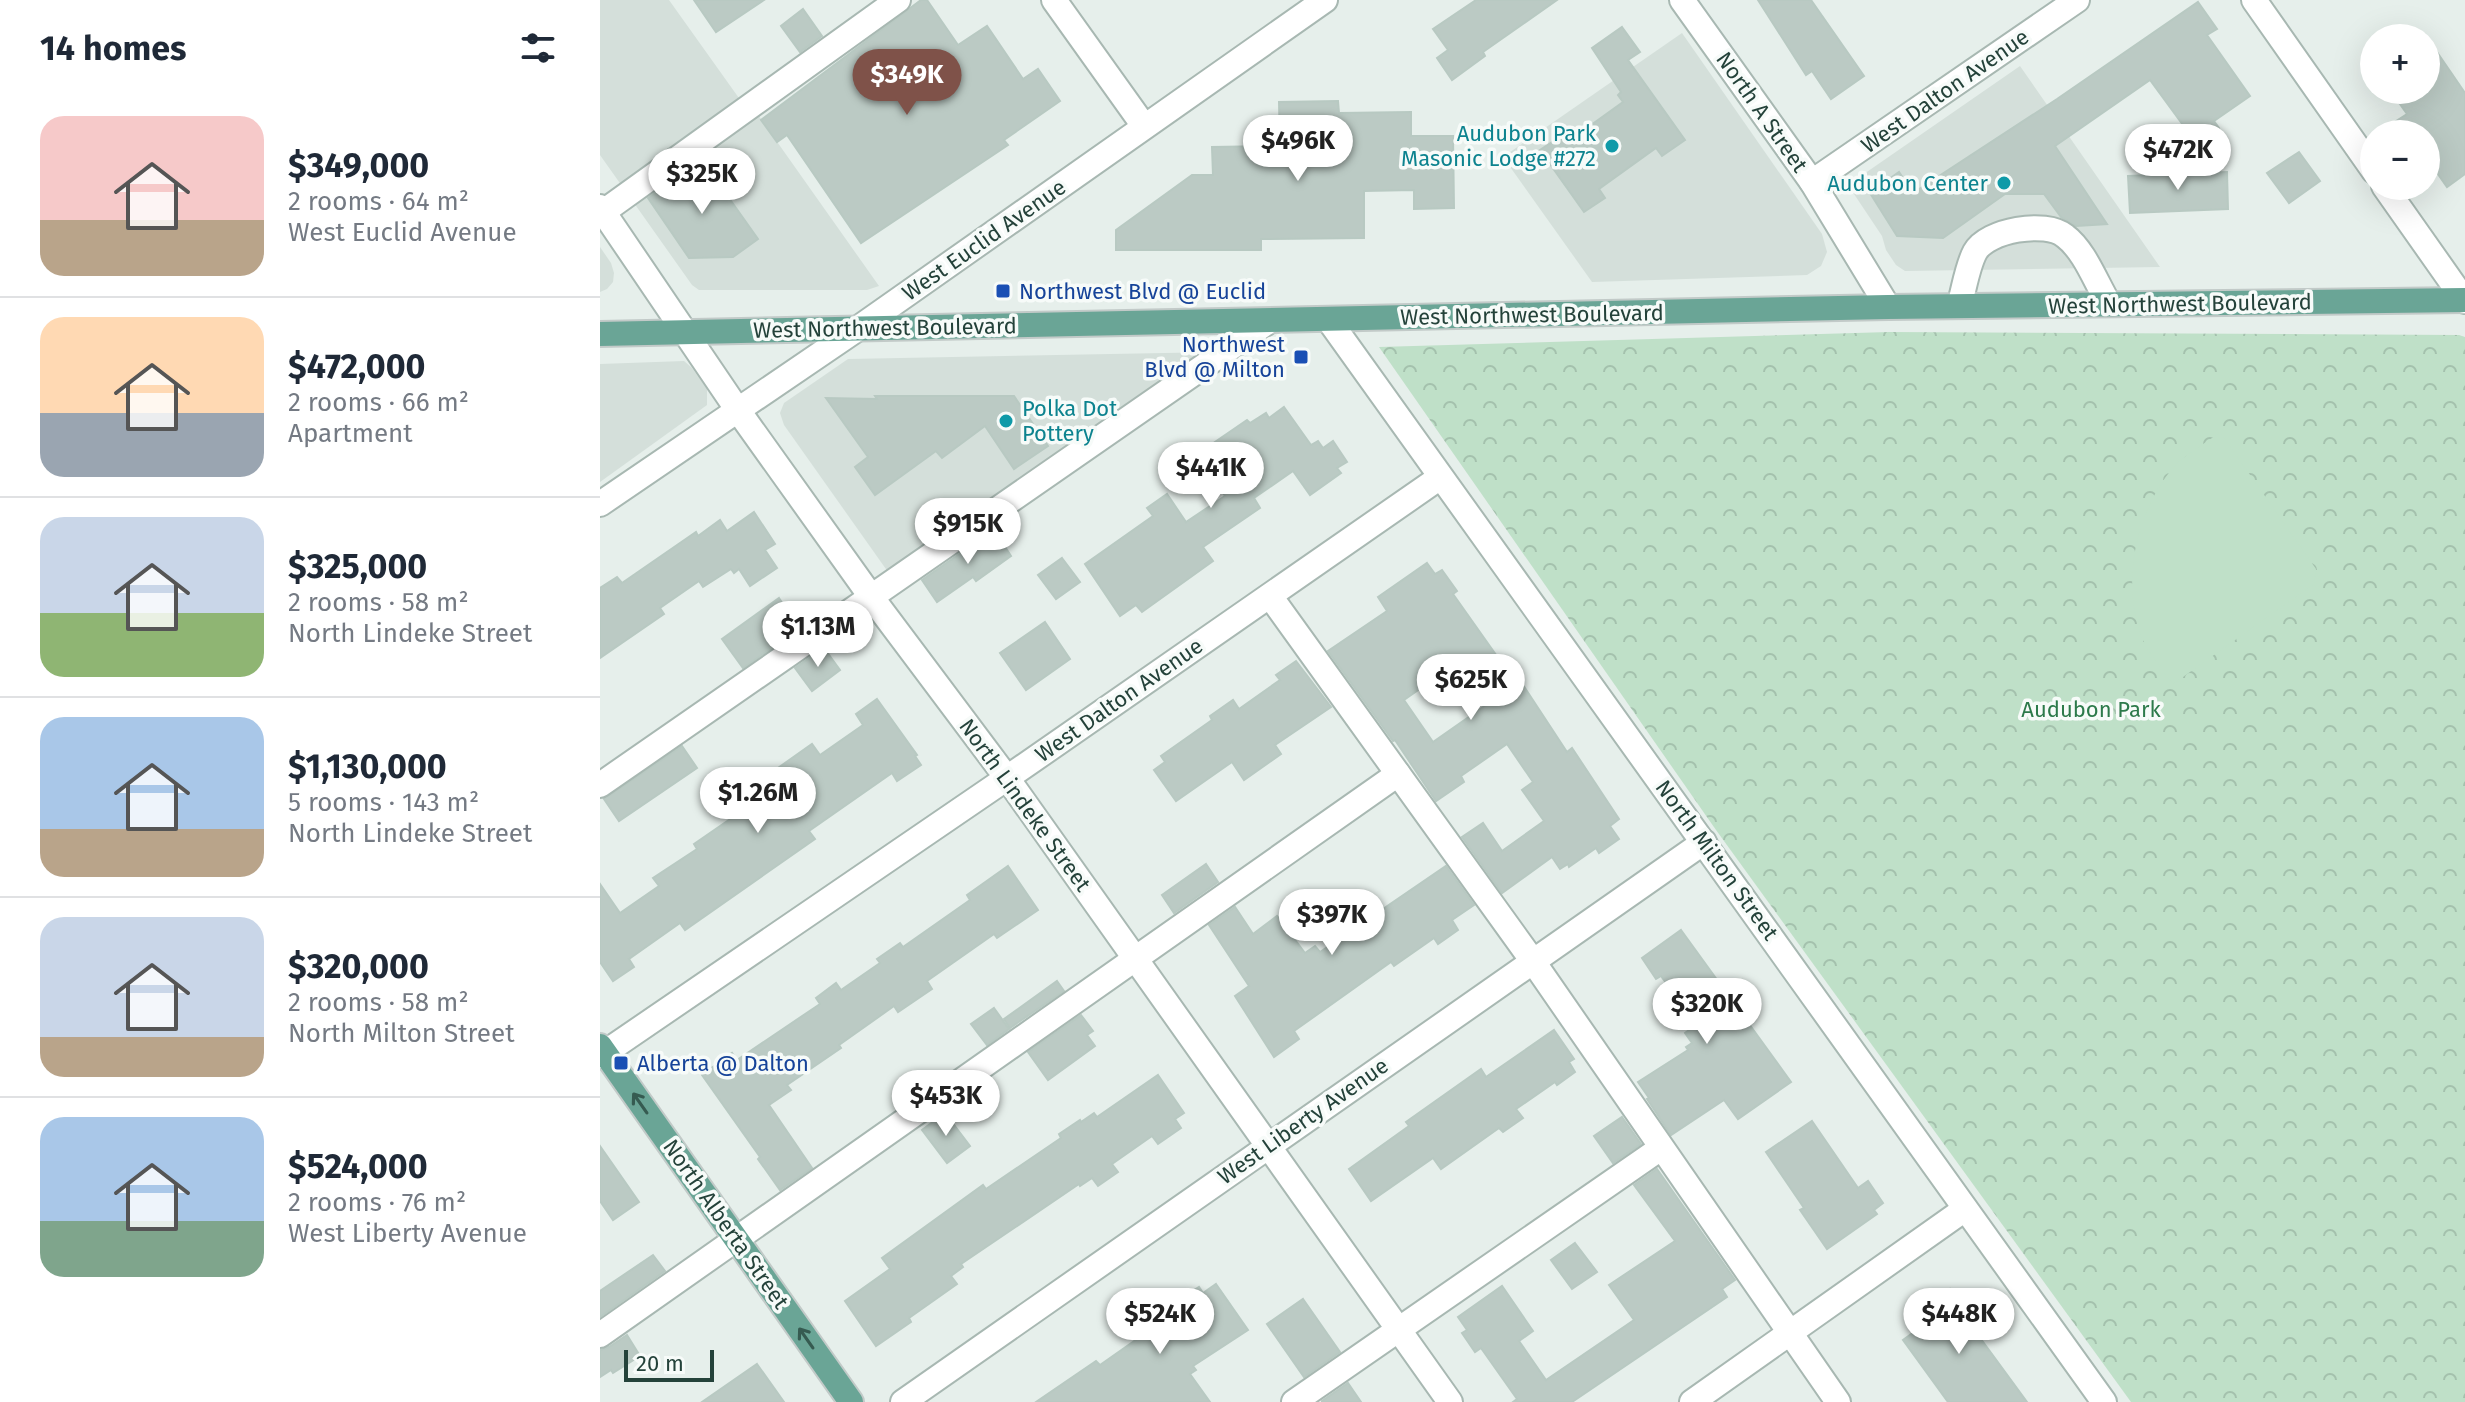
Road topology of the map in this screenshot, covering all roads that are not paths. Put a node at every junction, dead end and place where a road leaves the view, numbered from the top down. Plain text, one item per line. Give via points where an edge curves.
1 (898, 0) edge
2 (1054, 0) edge
3 (1325, 0) edge
4 (1682, 0) edge
5 (2077, 0) edge
6 (2254, 0) edge
7 (1144, 126) junction
8 (2360, 151) edge
9 (1812, 182) junction
10 (2394, 200) edge
11 (602, 210) edge
12 (2465, 300) edge
13 (2109, 304) junction
14 (1959, 306) junction
15 (1888, 307) junction
16 (1328, 319) junction
17 (1269, 321) junction
18 (860, 327) junction
19 (686, 333) junction
20 (600, 334) edge
21 (737, 409) junction
22 (1439, 478) junction
23 (600, 504) edge
24 (1270, 596) junction
25 (872, 598) junction
26 (1398, 774) junction
27 (1007, 778) junction
28 (600, 785) edge
29 (1704, 842) junction
30 (1135, 959) junction
31 (1532, 960) junction
32 (601, 1051) edge
33 (1267, 1146) junction
34 (1661, 1148) junction
35 (1965, 1209) junction
36 (736, 1238) junction
37 (1397, 1328) junction
38 (1789, 1333) junction
39 (600, 1335) edge
40 (851, 1402) edge
41 (903, 1402) edge
42 (1294, 1402) edge
43 (1450, 1402) edge
44 (1692, 1402) edge
45 (1838, 1402) edge
46 (2104, 1402) edge

1 - 11 street
2 - 7 street
3 - 7 street, West Euclid Avenue
4 - 9 street, North A Street
5 - 9 street, West Dalton Avenue
6 - 8 street
7 - 18 street, West Euclid Avenue
9 - 15 street, North A Street
10 - 12 street
11 - 19 street, North Lindeke Street
12 - 13 main road, West Northwest Boulevard
13 - 14 main road, West Northwest Boulevard
13 - 14 street via 2065,235 2042,226 2001,233 1975,250
14 - 15 main road, West Northwest Boulevard
15 - 16 main road, West Northwest Boulevard
16 - 17 main road, West Northwest Boulevard
16 - 22 street, North Milton Street
17 - 18 main road, West Northwest Boulevard
17 - 25 street
18 - 19 main road, West Northwest Boulevard
18 - 21 street, West Euclid Avenue
19 - 20 main road, West Northwest Boulevard
19 - 21 street, North Lindeke Street
21 - 23 street, West Euclid Avenue
21 - 25 street, North Lindeke Street
22 - 24 street, West Dalton Avenue
22 - 29 street, North Milton Street
24 - 26 street
24 - 27 street, West Dalton Avenue
25 - 27 street, North Lindeke Street
25 - 28 street
26 - 30 street
26 - 31 street
27 - 30 street, North Lindeke Street
27 - 32 street, West Dalton Avenue
29 - 31 street, West Liberty Avenue
29 - 35 street, North Milton Street
30 - 33 street, North Lindeke Street
30 - 36 street
31 - 33 street, West Liberty Avenue
31 - 34 street
36 -> 32 main road, North Alberta Street
33 - 37 street, North Lindeke Street
33 - 41 street, West Liberty Avenue
34 - 37 street
34 - 38 street
35 - 38 street
35 - 46 street, North Milton Street
36 - 39 street
40 -> 36 main road, North Alberta Street
37 - 42 street
37 - 43 street, North Lindeke Street
38 - 44 street
38 - 45 street

